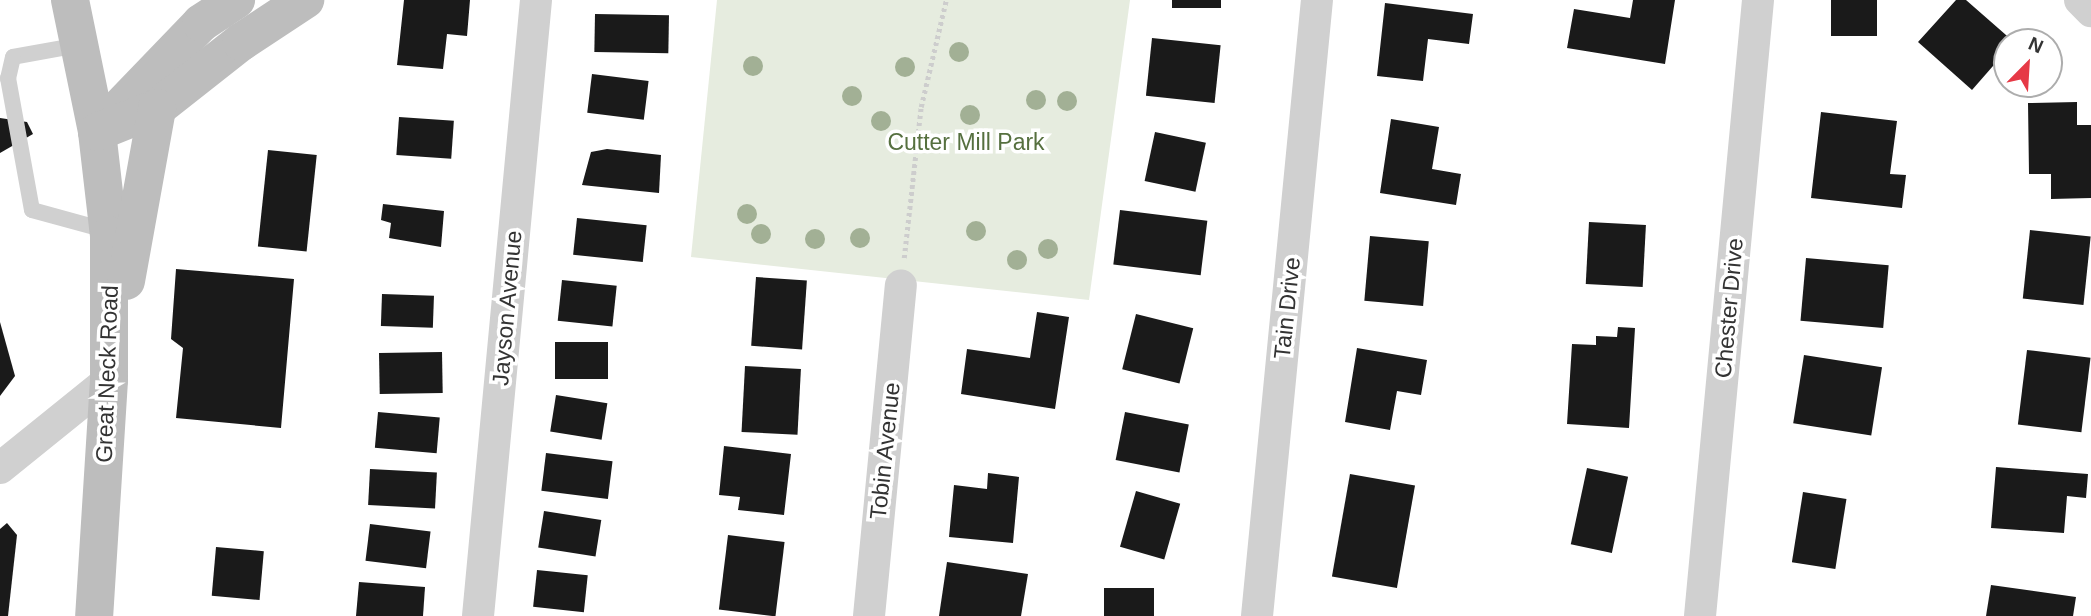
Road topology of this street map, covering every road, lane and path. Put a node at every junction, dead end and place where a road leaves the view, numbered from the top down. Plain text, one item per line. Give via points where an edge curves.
1 (69, 0) edge
2 (236, 0) edge
3 (305, 0) edge
4 (536, 0) edge
5 (946, 0) edge
6 (1317, 0) edge
7 (1758, 0) edge
8 (2080, 0) edge
9 (2091, 11) edge
10 (79, 45) junction
11 (157, 108) junction
12 (97, 132) junction
13 (109, 231) junction
14 (901, 286) joint
15 (109, 380) junction
16 (0, 468) edge
17 (94, 616) edge
18 (478, 616) edge
19 (869, 616) edge
20 (1258, 616) edge
21 (1700, 616) edge

1 - 10 main road, Great Neck Road
2 - 12 main road via 201,23
3 - 11 main road via 241,42
4 - 18 street, Jayson Avenue
5 - 14 path via 921,107
6 - 20 street, Tain Drive
7 - 21 street, Chester Drive
8 - 9 street
10 - 12 main road, Great Neck Road
10 - 13 lane via 13,57 8,78 32,210
11 - 12 main road
11 - 15 main road
12 - 13 main road, Great Neck Road
13 - 15 main road, Great Neck Road
14 - 19 street, Tobin Avenue
15 - 16 street
15 - 17 main road, Great Neck Road

